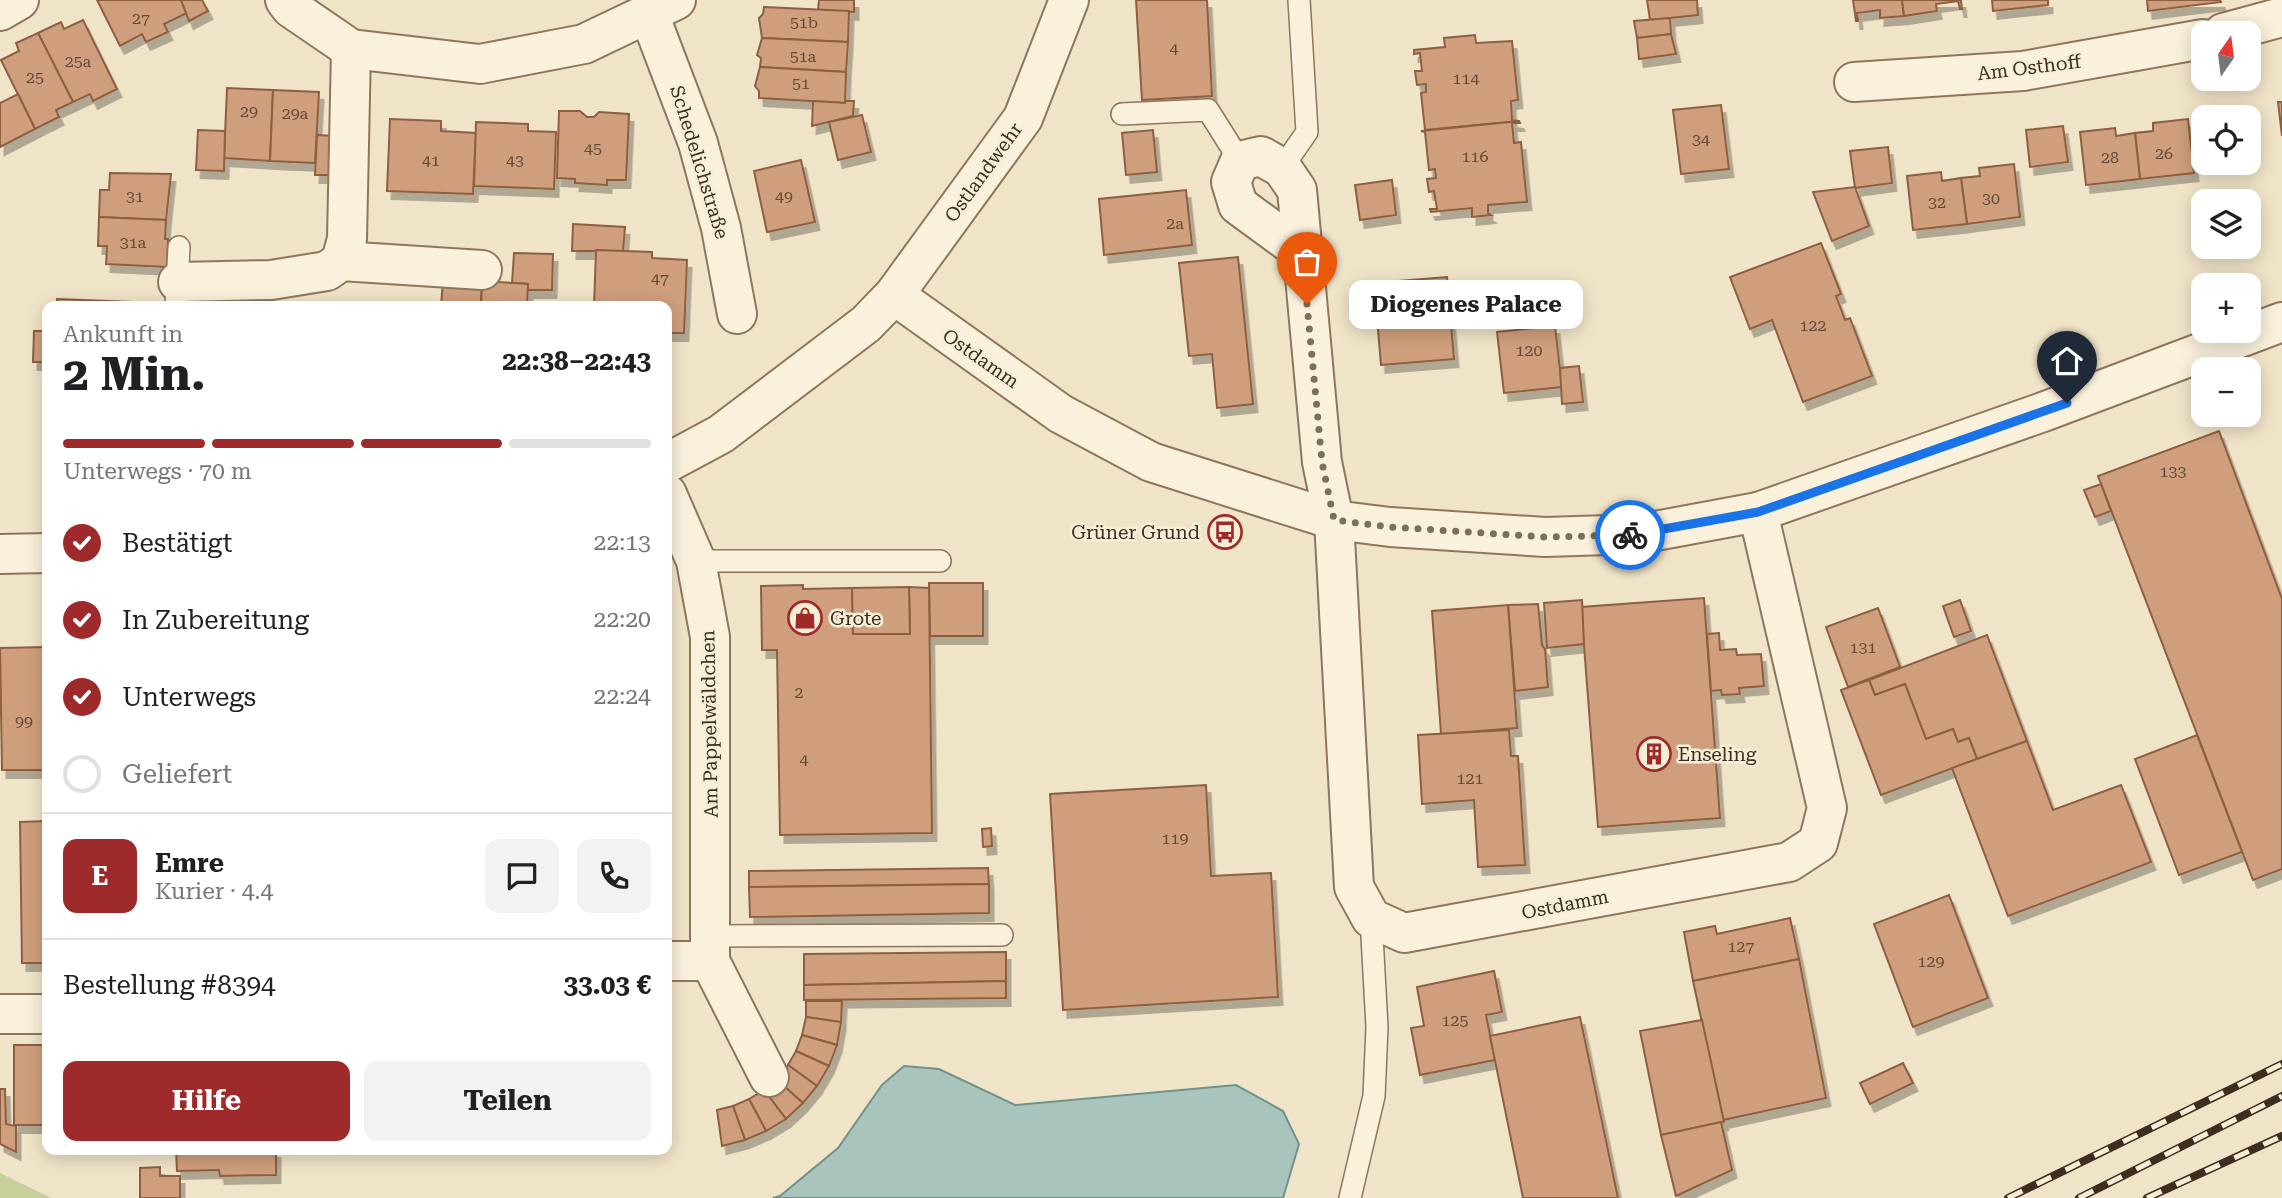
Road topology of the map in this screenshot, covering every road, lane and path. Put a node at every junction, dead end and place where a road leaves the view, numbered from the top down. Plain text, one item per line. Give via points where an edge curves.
1 (19, 0) edge
2 (285, 0) edge
3 (1069, 0) edge
4 (1299, 0) edge
5 (662, 7) edge
6 (0, 11) edge
7 (2282, 17) edge
8 (2261, 23) edge
9 (2191, 40) edge
10 (351, 49) junction
11 (1854, 82) dead end
12 (1122, 114) dead end
13 (1240, 161) junction
14 (1282, 168) junction
15 (1302, 252) junction
16 (341, 261) junction
17 (482, 270) dead end
18 (178, 278) edge
19 (894, 295) junction
20 (737, 314) dead end
21 (2282, 322) edge
22 (672, 460) edge
23 (672, 506) edge
24 (1758, 512) junction
25 (1334, 520) junction
26 (42, 553) edge
27 (0, 554) edge
28 (695, 561) junction
29 (940, 561) dead end
30 (1371, 918) junction
31 (1002, 935) dead end
32 (710, 948) junction
33 (672, 959) edge
34 (0, 1014) edge
35 (42, 1014) edge
36 (769, 1077) dead end
37 (1350, 1198) edge

1 - 6 street
2 - 10 street, Schedelichstraße
3 - 19 street, Ostlandwehr via 1024,118
4 - 14 lane via 1307,132
5 - 10 street, Schedelichstraße via 583,44 480,64
5 - 20 street, Schedelichstraße via 722,228
7 - 8 street
9 - 11 street, Am Osthoff via 2023,71
10 - 16 street via 347,239
12 - 13 lane via 1208,110
13 - 14 street via 1261,156
13 - 15 street via 1231,182 1238,205
14 - 15 street via 1297,190
15 - 25 street via 1322,462
16 - 17 street
16 - 18 street via 327,271 271,280
19 - 22 street via 866,324 721,433
19 - 25 street, Ostdamm via 1062,414 1151,462
21 - 24 street, Ostdamm
23 - 28 street, Am Pappelwäldchen
24 - 25 street, Ostdamm via 1639,534 1545,537
24 - 30 street, Ostdamm via 1827,808 1818,843 1788,862 1404,933
25 - 30 street via 1353,887
26 - 27 street
28 - 29 lane
28 - 32 street, Am Pappelwäldchen via 710,637
30 - 37 lane via 1377,1027 1374,1096
31 - 32 lane
32 - 33 street
32 - 36 street, Am Pappelwäldchen
34 - 35 street

